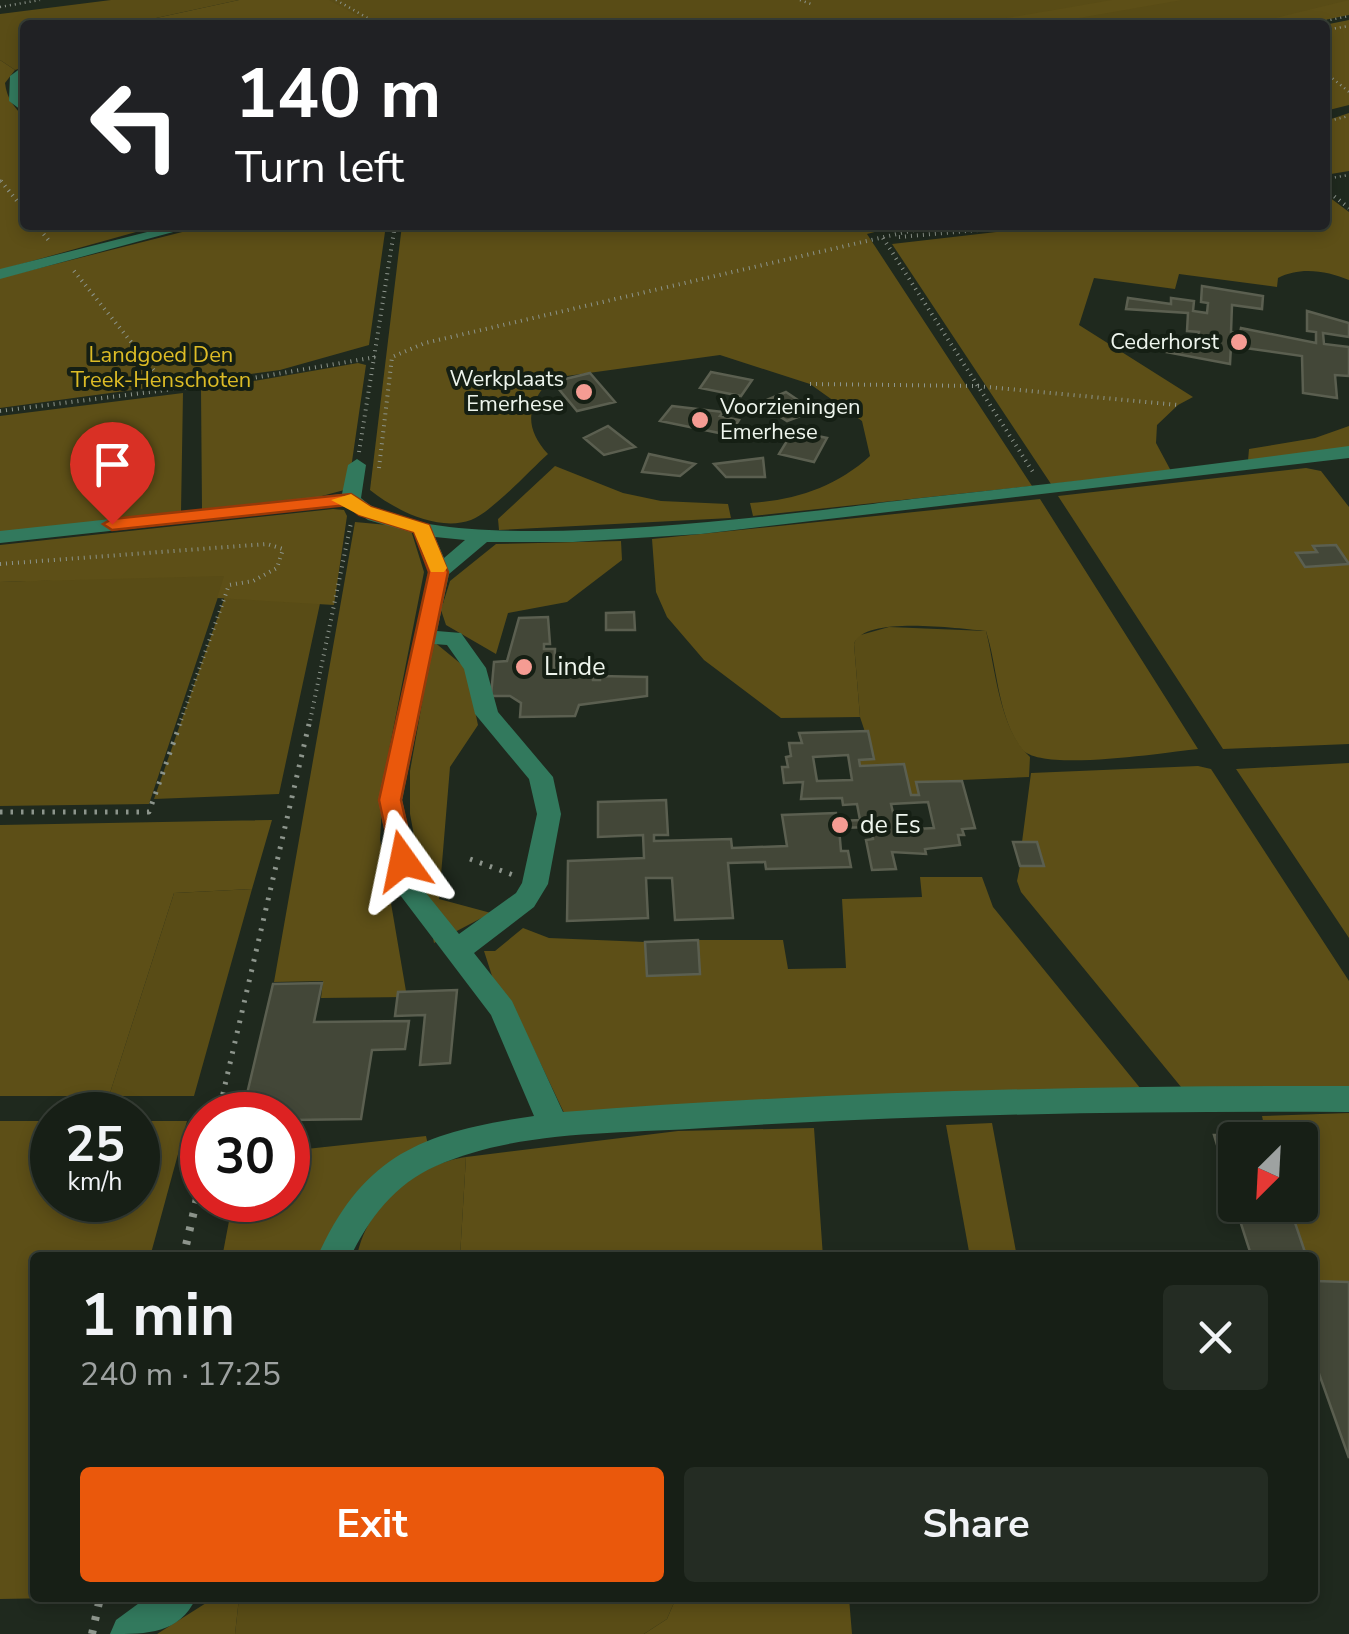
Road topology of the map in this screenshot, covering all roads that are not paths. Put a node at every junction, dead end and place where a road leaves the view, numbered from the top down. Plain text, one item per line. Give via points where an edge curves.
1 (20, 73) edge
2 (20, 105) edge
3 (169, 230) edge
4 (0, 274) edge
5 (1349, 452) edge
6 (356, 464) road end
7 (353, 502) junction
8 (422, 528) junction
9 (482, 536) junction
10 (0, 537) edge
11 (439, 572) junction
12 (423, 637) junction
13 (457, 951) junction
14 (1349, 1099) edge
15 (554, 1126) junction
16 (335, 1252) edge
17 (172, 1602) edge
18 (130, 1634) edge

1 - 2 street via 15,101
3 - 4 street
5 - 9 street via 680,530
6 - 7 street
7 - 8 street
7 - 10 street
8 - 9 street
8 - 11 street
9 - 11 street
11 - 12 street
12 - 13 street via 390,800 410,891
12 - 13 street via 453,638 467,654 487,714 541,777 549,814 535,884 525,900
13 - 15 street via 502,1009
14 - 15 street via 1162,1097 732,1112
15 - 16 street via 455,1141 408,1164 370,1191
17 - 18 street

